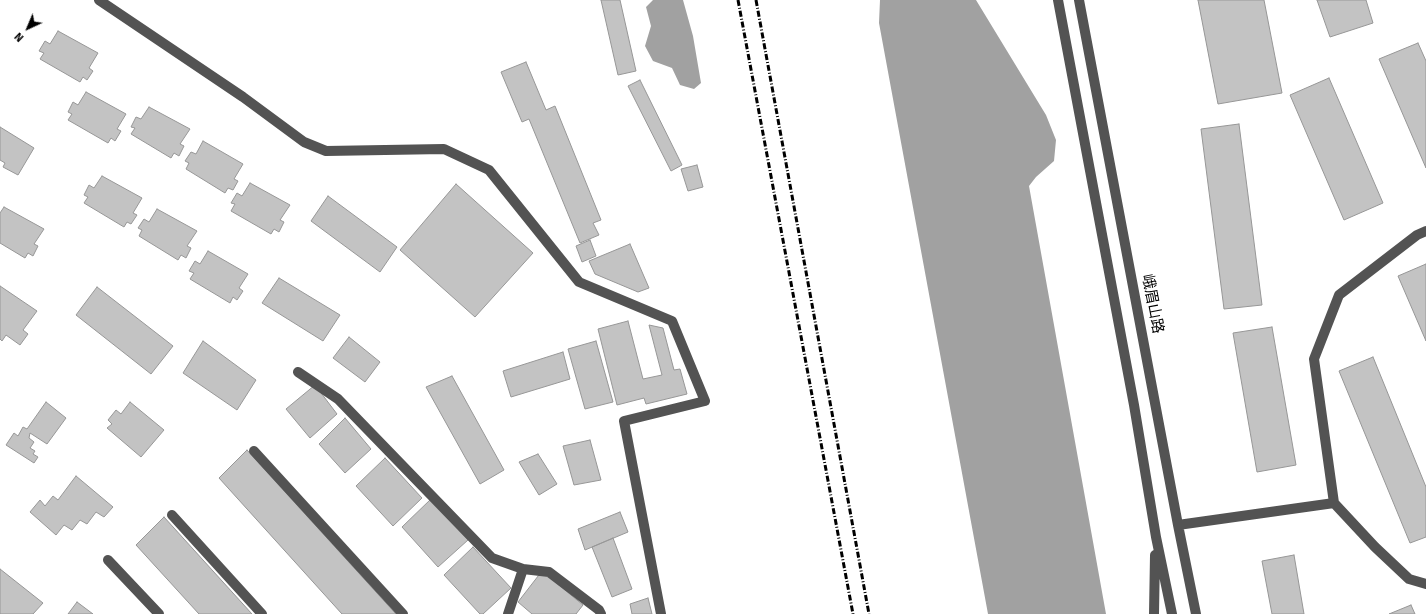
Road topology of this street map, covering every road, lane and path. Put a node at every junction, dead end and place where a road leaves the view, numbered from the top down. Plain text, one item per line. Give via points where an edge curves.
1 (99, 0) edge
2 (1058, 0) edge
3 (1079, 0) edge
4 (1426, 231) edge
5 (298, 372) dead end
6 (254, 451) dead end
7 (1334, 504) junction
8 (172, 515) dead end
9 (1178, 525) junction
10 (1156, 536) junction
11 (108, 560) dead end
12 (523, 569) junction
13 (1426, 584) edge
14 (159, 614) edge
15 (262, 614) edge
16 (403, 614) edge
17 (508, 614) edge
18 (601, 614) edge
19 (661, 614) edge
20 (1154, 614) edge
21 (1172, 614) edge
22 (1196, 614) edge

1 - 19 street via 243,97 304,142 326,151 444,149 489,170 579,282 672,322 705,401 624,421
2 - 10 street
3 - 9 street, 峨眉山路
4 - 7 street via 1417,235 1339,295 1314,359
5 - 12 street via 338,399 492,558
6 - 16 street
7 - 9 street
7 - 13 street via 1409,579
8 - 15 street
9 - 22 street, 峨眉山路
10 - 20 street
10 - 21 street
11 - 14 street
12 - 17 street
12 - 18 street via 549,572

